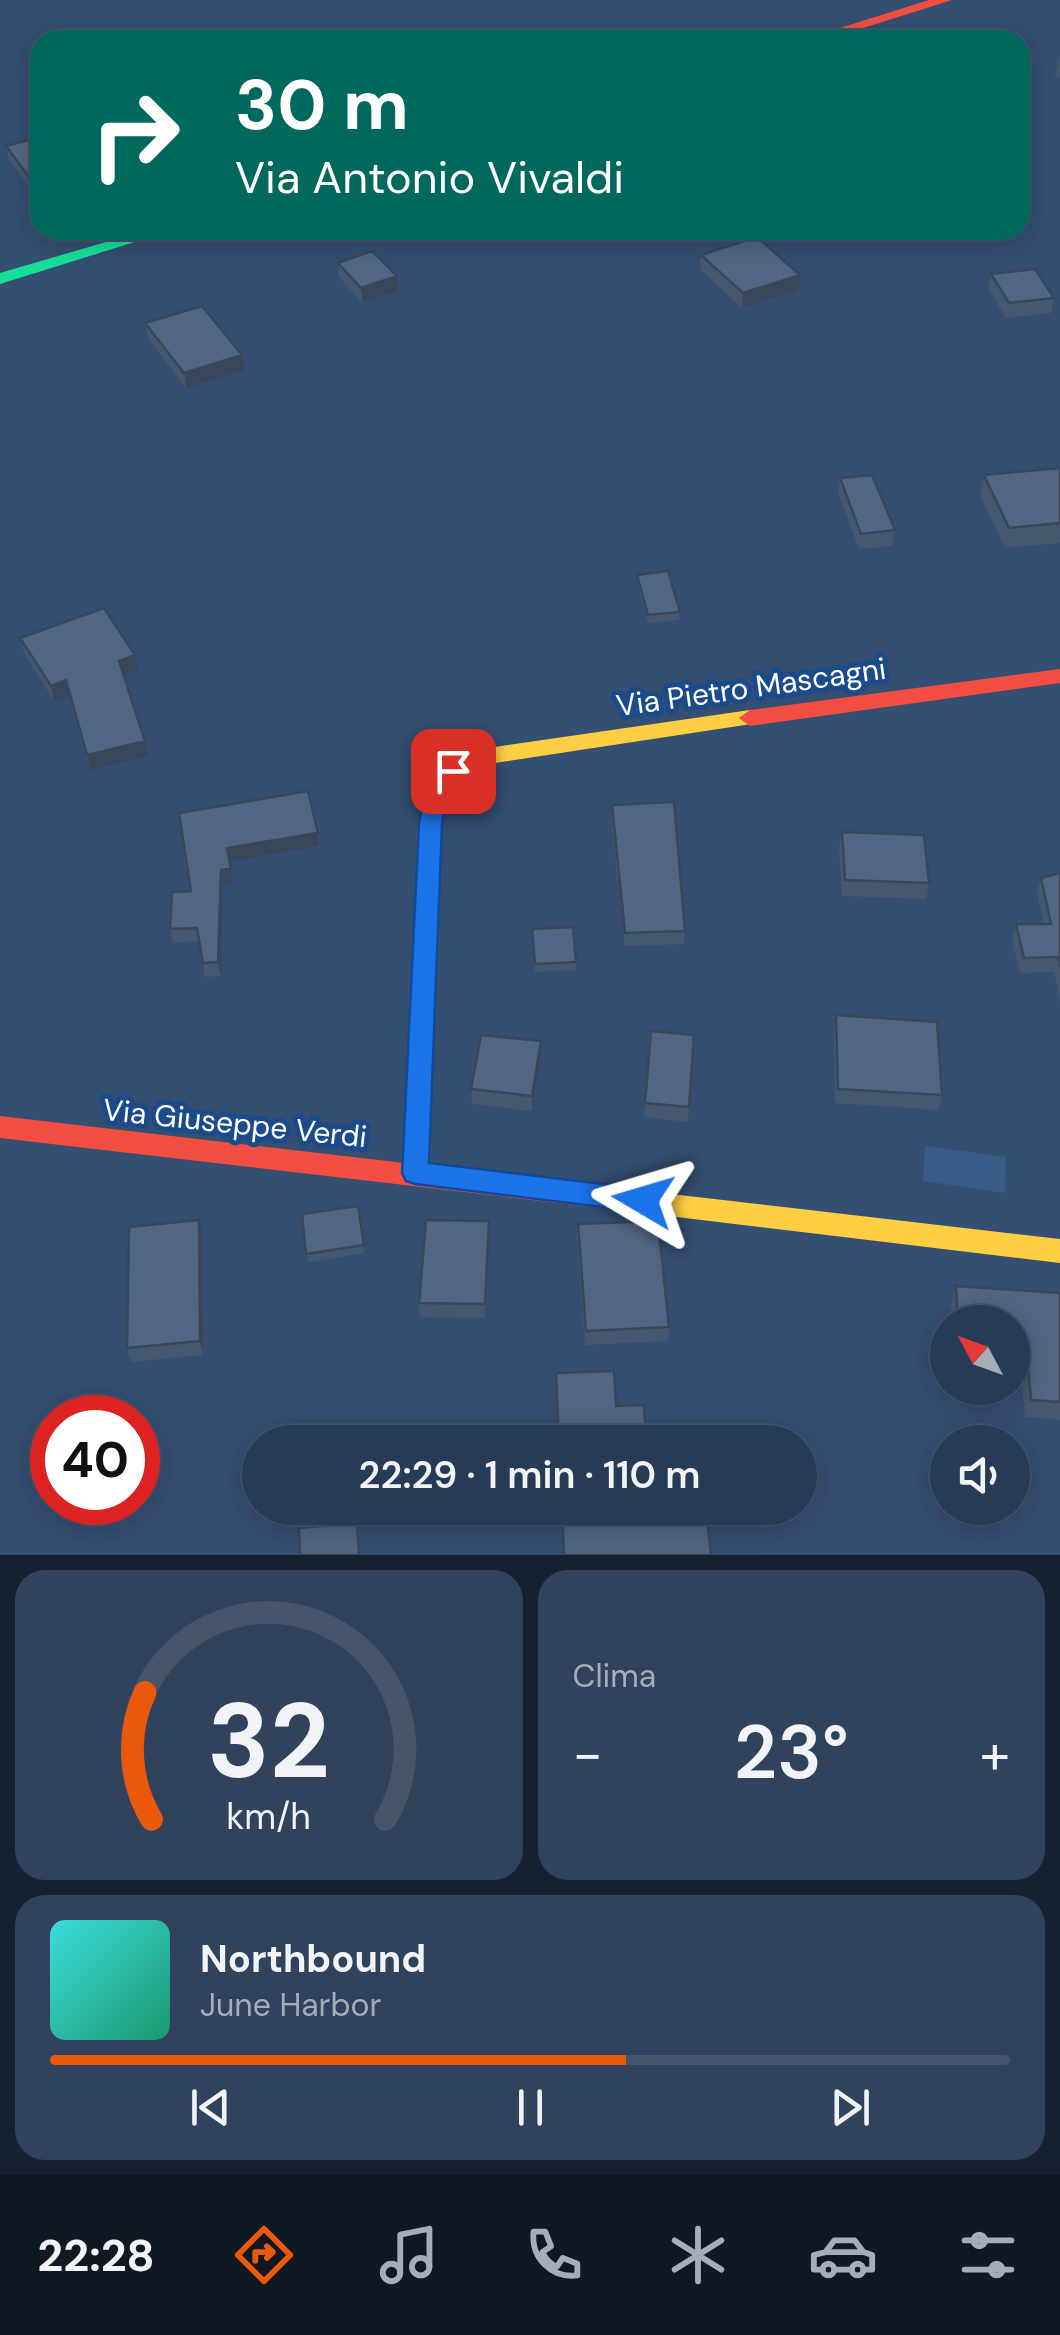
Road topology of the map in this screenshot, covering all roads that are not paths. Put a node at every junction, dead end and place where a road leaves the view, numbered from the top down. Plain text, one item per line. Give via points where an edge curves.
1 (944, 0) edge
2 (843, 30) edge
3 (131, 240) edge
4 (0, 278) edge
5 (1060, 676) edge
6 (0, 1127) edge
7 (415, 1173) junction
8 (1060, 1250) edge

1 - 2 street
3 - 4 street
5 - 7 street, Via Pietro Mascagni via 563,743 482,758 453,771 435,792 431,813
6 - 7 street, Via Giuseppe Verdi
7 - 8 street, Via Giuseppe Verdi

